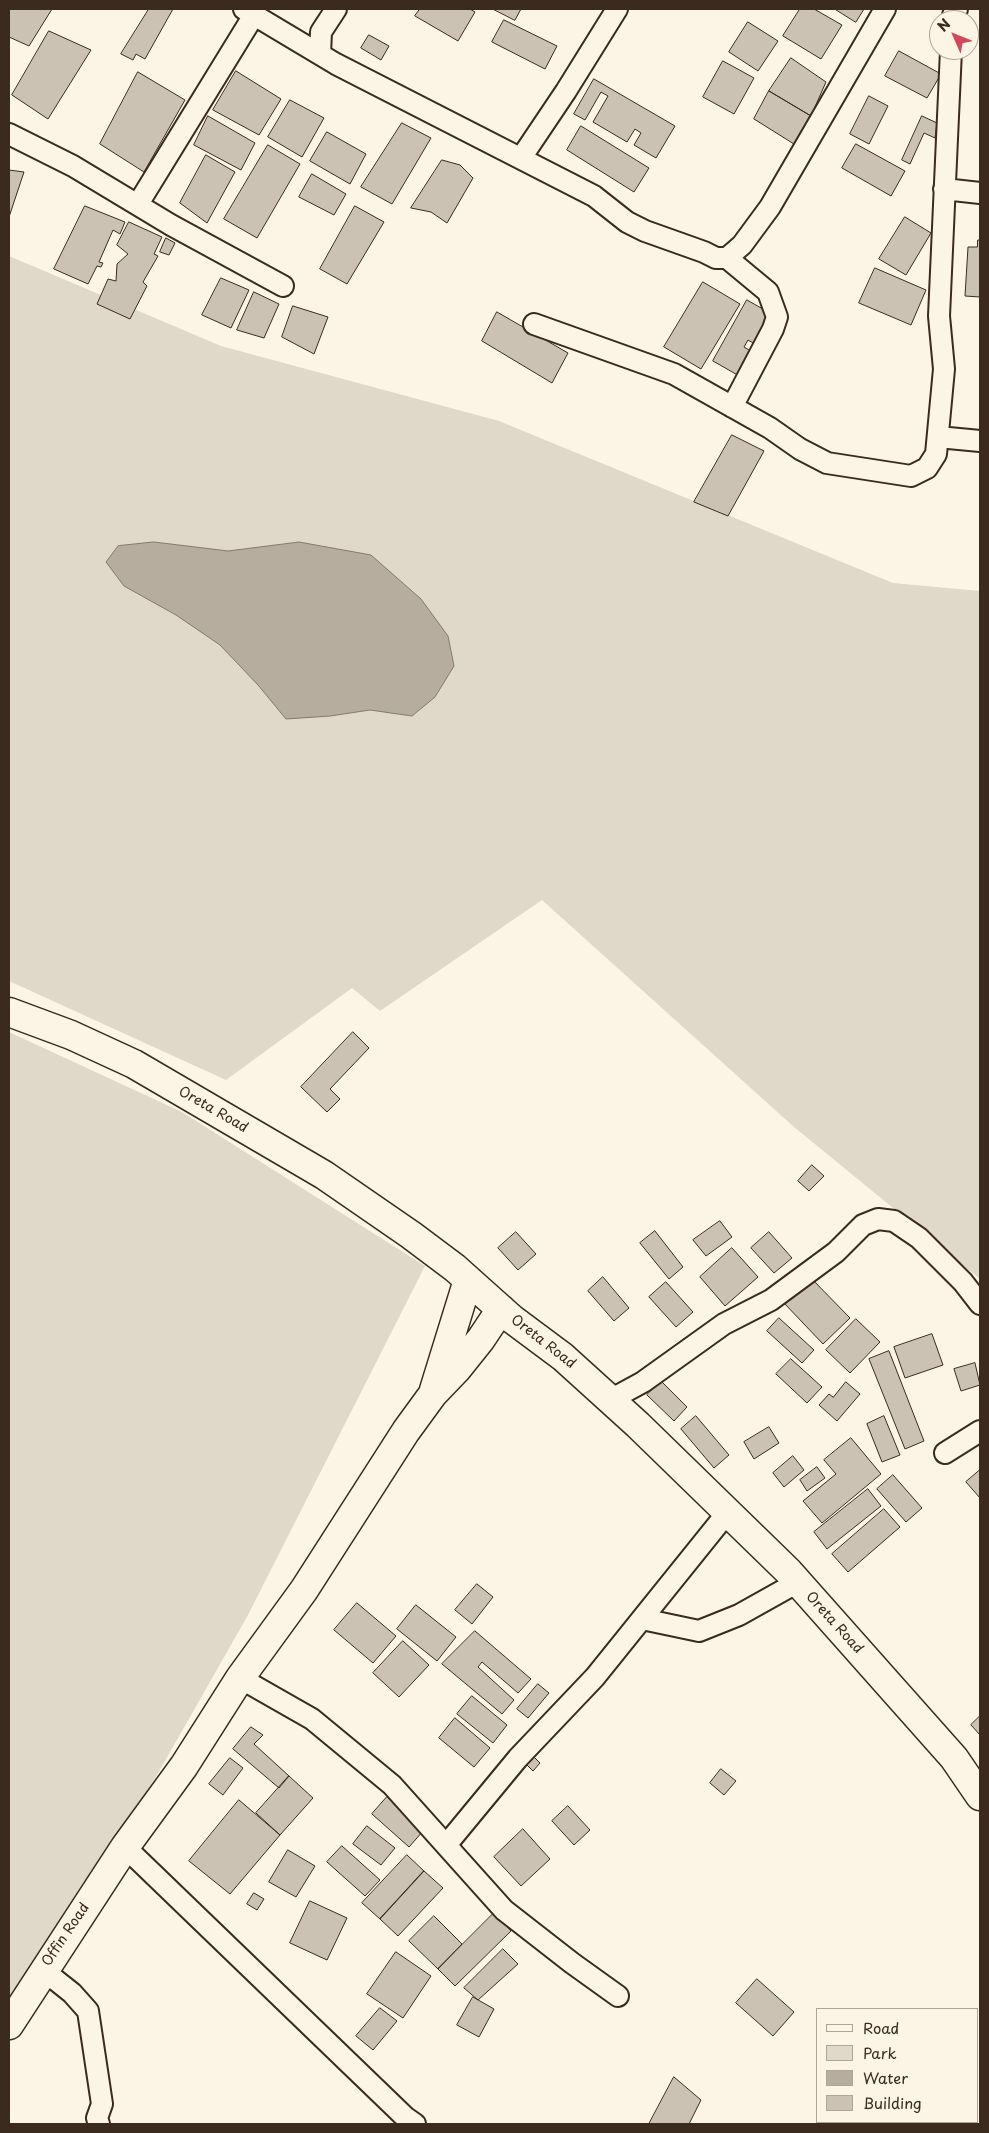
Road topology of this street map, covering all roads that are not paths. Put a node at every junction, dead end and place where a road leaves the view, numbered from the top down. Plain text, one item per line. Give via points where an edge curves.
1 (336, 9) edge
2 (616, 9) edge
3 (885, 9) edge
4 (249, 12) edge
5 (321, 32) junction
6 (294, 39) junction
7 (320, 54) junction
8 (950, 60) edge
9 (9, 134) edge
10 (521, 158) junction
11 (944, 189) junction
12 (980, 194) edge
13 (138, 204) junction
14 (727, 258) junction
15 (283, 286) dead end
16 (534, 324) dead end
17 (732, 407) junction
18 (938, 436) junction
19 (980, 441) edge
20 (9, 1012) edge
21 (468, 1280) junction
22 (980, 1304) edge
23 (501, 1308) junction
24 (433, 1394) junction
25 (610, 1400) junction
26 (980, 1431) edge
27 (945, 1452) dead end
28 (728, 1513) junction
29 (798, 1582) junction
30 (642, 1619) junction
31 (240, 1678) junction
32 (980, 1796) edge
33 (447, 1844) junction
34 (125, 1847) junction
35 (43, 1970) junction
36 (618, 1996) dead end
37 (13, 2008) edge
38 (99, 2124) edge
39 (415, 2124) edge

1 - 5 street
2 - 10 street
3 - 14 street via 770,207 742,245
4 - 6 street
4 - 13 street
5 - 6 street
5 - 7 street
6 - 7 street
7 - 10 street
8 - 11 street
9 - 13 street
10 - 14 street via 594,196 645,231 716,258
11 - 12 street
11 - 18 street via 939,316 944,369
13 - 15 street
14 - 17 street via 768,292 777,317
16 - 17 street via 674,374
17 - 18 street via 827,463 911,476 927,468 936,454
18 - 19 street
20 - 21 street, Oreta Road via 71,1035 134,1064 234,1122 324,1175 411,1235
21 - 23 street, Oreta Road
21 - 24 street
22 - 25 street via 919,1238 894,1221 878,1218 863,1225 836,1252 771,1300 724,1324 643,1382
23 - 24 street via 463,1362
23 - 25 street, Oreta Road via 563,1357
24 - 31 street, Offin Road via 304,1590
25 - 28 street, Oreta Road
26 - 27 street
28 - 29 street, Oreta Road
28 - 30 street
29 - 30 street via 739,1615 699,1631
29 - 32 street, Oreta Road via 954,1758
30 - 33 street via 595,1677 518,1758
31 - 33 street via 312,1719 392,1785
31 - 34 street, Offin Road via 184,1766
33 - 36 street via 504,1910
34 - 35 street, Offin Road
34 - 39 street
35 - 37 street, Offin Road
35 - 38 street via 72,1993 88,2011 102,2104 97,2118

